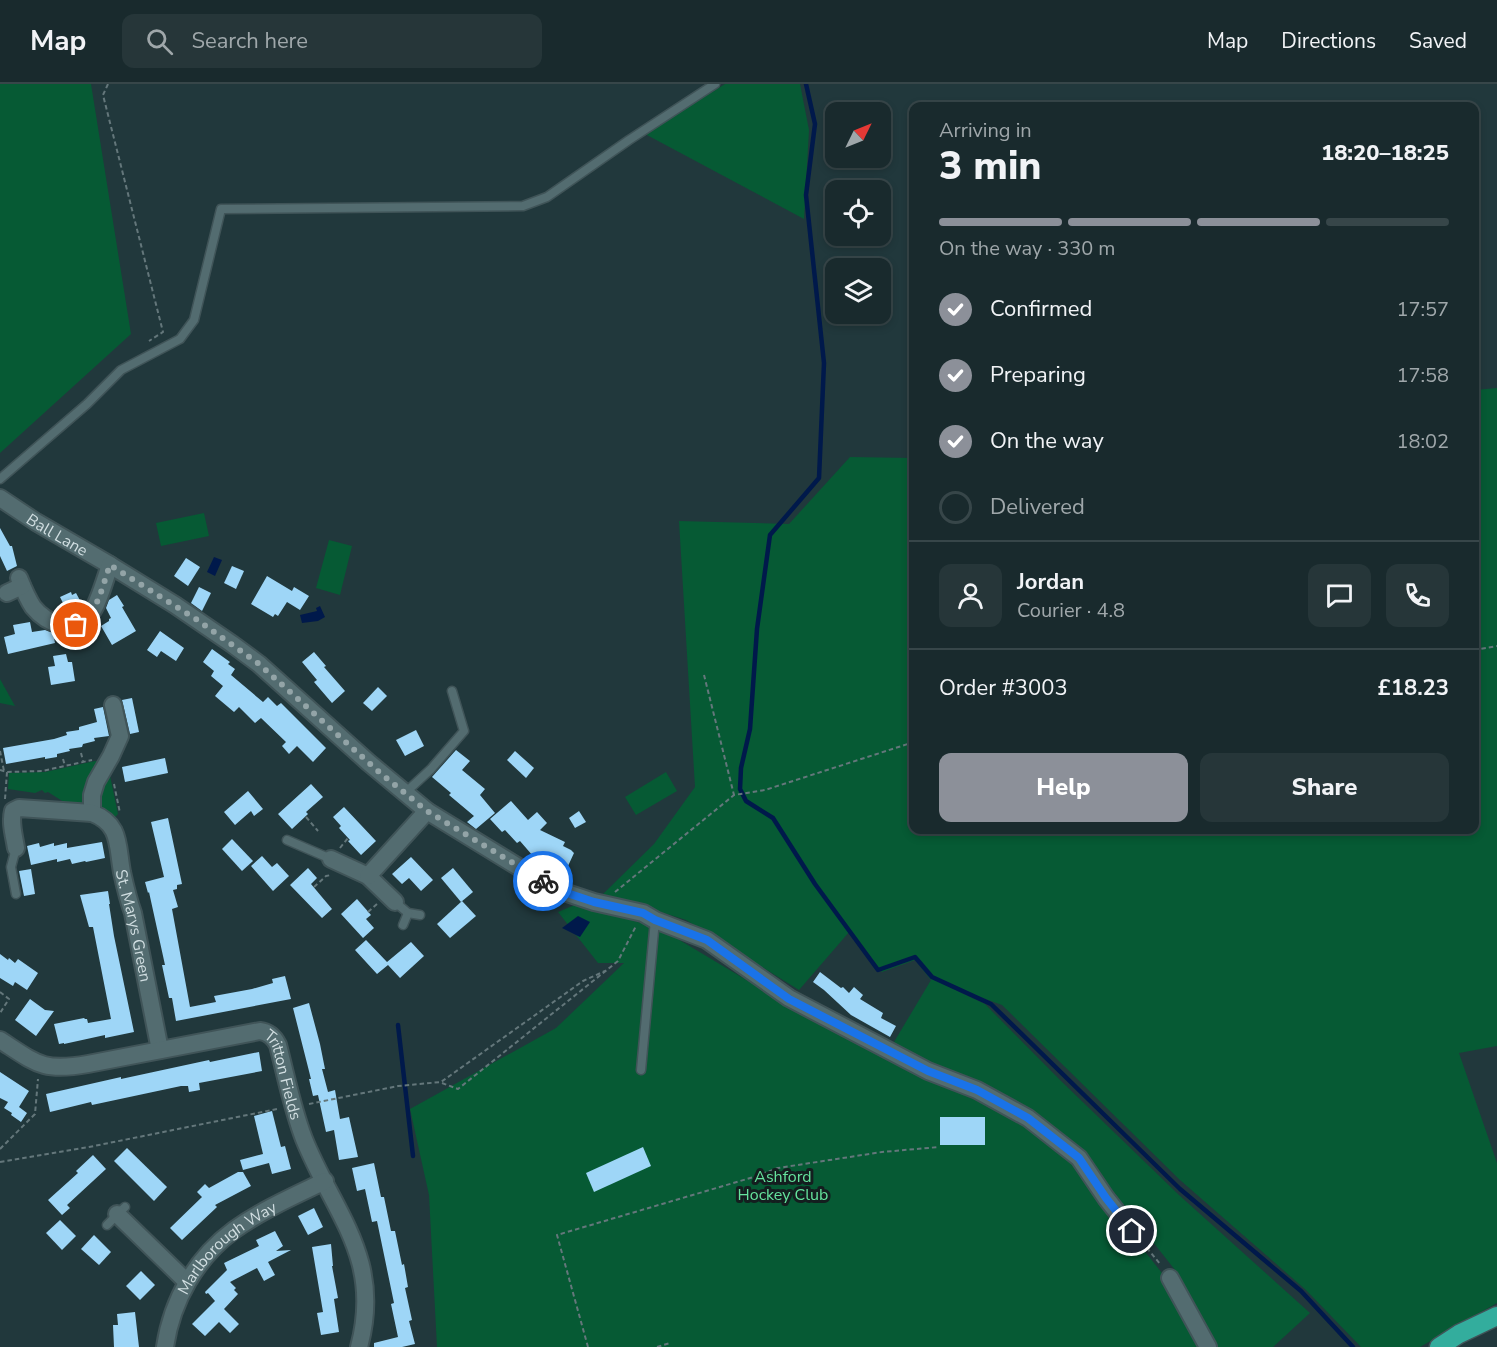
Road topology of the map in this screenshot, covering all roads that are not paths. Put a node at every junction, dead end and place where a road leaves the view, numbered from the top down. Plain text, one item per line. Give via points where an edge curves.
1 (715, 84) edge
2 (0, 479) edge
3 (0, 498) edge
4 (110, 565) junction
5 (16, 586) dead end
6 (452, 691) dead end
7 (113, 705) dead end
8 (405, 793) junction
9 (427, 811) junction
10 (92, 813) junction
11 (287, 840) dead end
12 (16, 848) joint
13 (331, 860) joint
14 (368, 876) junction
15 (16, 894) dead end
16 (395, 902) joint
17 (408, 914) junction
18 (420, 915) dead end
19 (649, 916) junction
20 (403, 926) dead end
21 (0, 1040) edge
22 (160, 1050) junction
23 (641, 1070) dead end
24 (325, 1181) junction
25 (116, 1215) dead end
26 (1132, 1231) road end
27 (1170, 1278) road end
28 (187, 1282) junction
29 (1497, 1316) edge
30 (165, 1347) edge
31 (359, 1347) edge
32 (1208, 1347) edge
33 (1439, 1347) edge

1 - 2 lane via 548,197 523,206 221,209 194,320 180,339 121,370
3 - 4 street, Ball Lane
4 - 5 street via 91,614 73,626 43,616
4 - 8 street, Ball Lane via 259,664
6 - 8 lane via 464,731
7 - 10 street via 120,736 94,787
8 - 9 street, Ball Lane
9 - 14 street
9 - 19 street, Ball Lane via 564,892
10 - 12 street via 16,808 12,822
10 - 22 street, St. Marys Green via 113,829 120,852
11 - 13 lane
12 - 15 lane via 11,867
13 - 14 street
14 - 16 street
16 - 17 lane
17 - 18 lane
17 - 20 lane
19 - 23 lane
19 - 26 street, Ball Lane via 707,940 789,999 1028,1118 1079,1158
21 - 22 street, Tritton Fields via 39,1064 67,1068
22 - 24 street, Tritton Fields via 266,1031 278,1045 305,1140
24 - 28 street, Marlborough Way via 233,1230 203,1259
24 - 31 street, Tritton Fields via 352,1236 363,1274 365,1310
25 - 28 street
27 - 32 street
28 - 30 street, Marlborough Way via 176,1304
29 - 33 highway

